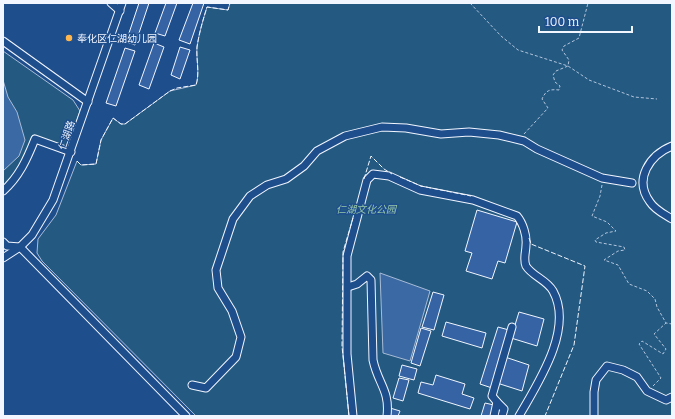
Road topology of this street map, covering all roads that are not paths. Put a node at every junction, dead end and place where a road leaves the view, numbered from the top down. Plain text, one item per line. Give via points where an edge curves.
1 (111, 3) edge
2 (122, 3) edge
3 (120, 11) junction
4 (3, 41) edge
5 (88, 102) junction
6 (672, 146) edge
7 (70, 152) junction
8 (632, 183) dead end
9 (3, 192) edge
10 (672, 219) edge
11 (3, 242) edge
12 (20, 247) junction
13 (3, 258) edge
14 (348, 287) junction
15 (512, 327) dead end
16 (192, 385) dead end
17 (672, 397) edge
18 (498, 402) junction
19 (186, 416) edge
20 (353, 416) edge
21 (387, 416) edge
22 (494, 416) edge
23 (502, 416) edge
24 (519, 416) edge
25 (594, 416) edge

1 - 3 street
2 - 3 street, 仁湖路
3 - 5 street, 仁湖路
4 - 5 street
5 - 7 street, 仁湖路
6 - 10 street via 655,155 646,167 644,178 645,192 650,203
7 - 9 street via 35,139 26,163
7 - 12 street, 仁湖路 via 50,207 37,228
8 - 16 street via 602,178 521,140 499,135 469,132 441,134 382,127 345,136 317,151 304,166 286,179 267,185 250,196 233,219 216,270 218,288 232,311 241,337 236,357 206,388
11 - 12 street via 7,246
12 - 13 street, 仁湖路
12 - 19 street
14 - 20 street via 347,354
14 - 21 street via 367,276 370,277 373,360 388,402
14 - 24 street via 348,247 367,180 373,174 389,176 420,190 473,200 517,216 526,239 526,266 552,290 559,327 540,377
15 - 18 street via 492,396
17 - 25 street via 666,400 647,391 636,377 607,366 596,380
18 - 22 street
18 - 23 street via 504,408

